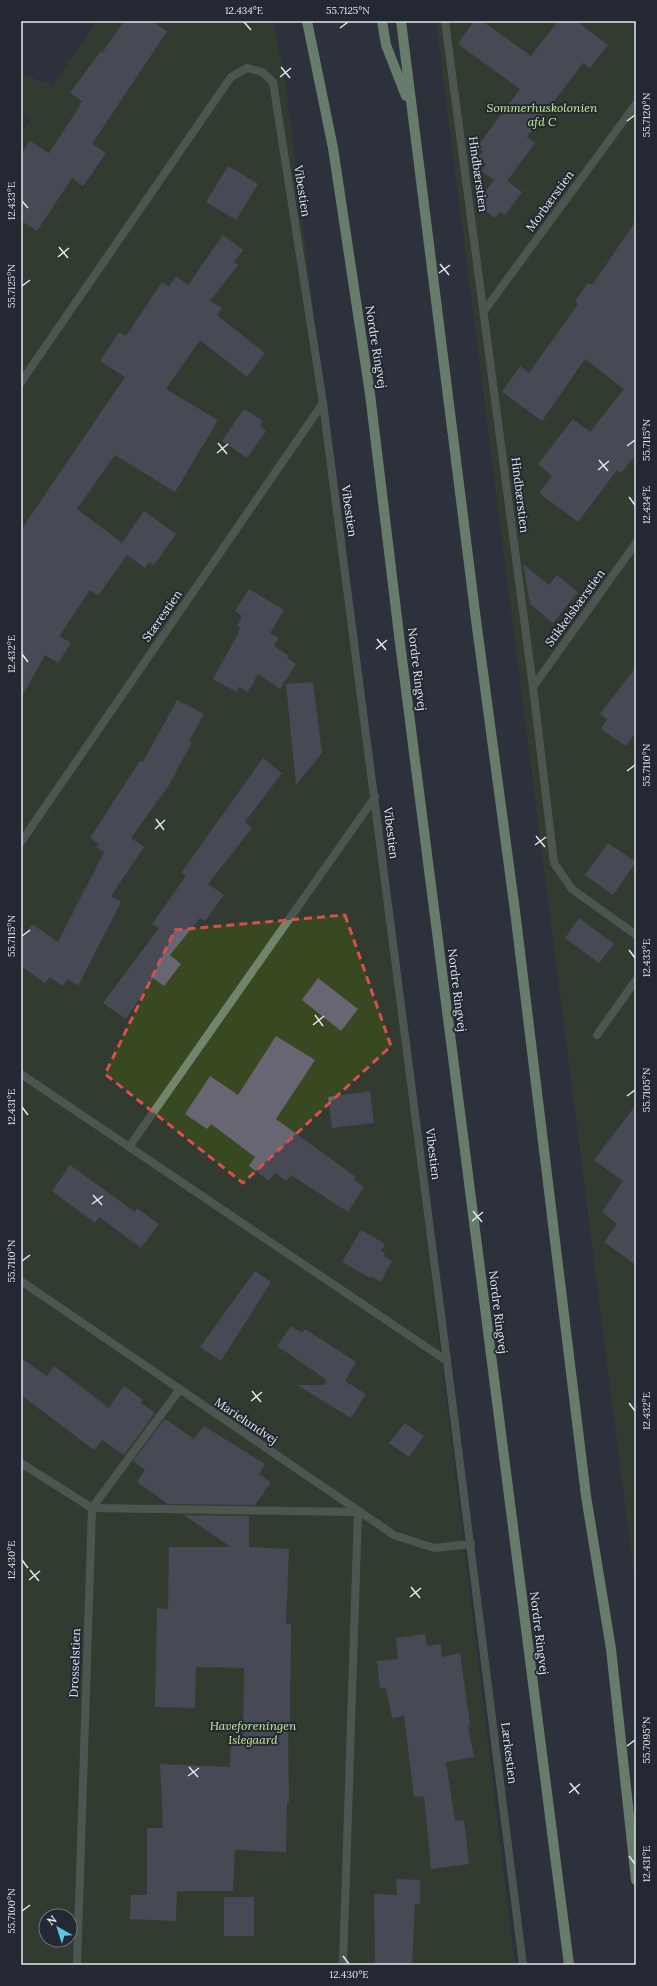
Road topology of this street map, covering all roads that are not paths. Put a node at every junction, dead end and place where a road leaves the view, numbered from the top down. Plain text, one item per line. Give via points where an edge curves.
1 (307, 21) edge
2 (382, 21) edge
3 (401, 21) edge
4 (445, 21) edge
5 (636, 104) edge
6 (412, 111) junction
7 (484, 311) junction
8 (21, 382) edge
9 (323, 403) junction
10 (636, 543) edge
11 (533, 687) junction
12 (375, 797) junction
13 (21, 842) edge
14 (636, 935) edge
15 (636, 980) edge
16 (597, 1034) dead end
17 (21, 1074) edge
18 (129, 1147) junction
19 (21, 1280) edge
20 (448, 1361) junction
21 (180, 1390) junction
22 (21, 1463) edge
23 (92, 1508) junction
24 (358, 1512) junction
25 (471, 1544) junction
26 (634, 1850) edge
27 (636, 1880) edge
28 (77, 1965) edge
29 (343, 1965) edge
30 (523, 1965) edge
31 (569, 1965) edge

1 - 31 main road, Nordre Ringvej via 333,148 370,394
2 - 6 main road via 386,45
3 - 6 main road
4 - 7 street, Hindbærstien
5 - 7 street, Morbærstien
6 - 26 main road via 515,910 586,1496 611,1650
7 - 11 street, Hindbærstien
8 - 9 street, Vibestien via 231,77 248,68 262,72 273,82
9 - 12 street, Vibestien
9 - 13 street, Stærestien
10 - 11 street, Stikkelsbærstien
11 - 14 street, Hindbærstien via 554,863 572,889
12 - 18 street
12 - 20 street, Vibestien
15 - 16 street
17 - 18 street
18 - 20 street
19 - 21 street, Marielundvej
20 - 25 street, Vibestien
21 - 23 street
21 - 24 street, Marielundvej
22 - 23 street
23 - 24 street
23 - 28 street, Drosselstien
24 - 25 street, Marielundvej via 394,1535 434,1548
24 - 29 street
25 - 30 street, Lærkestien
26 - 27 main road

